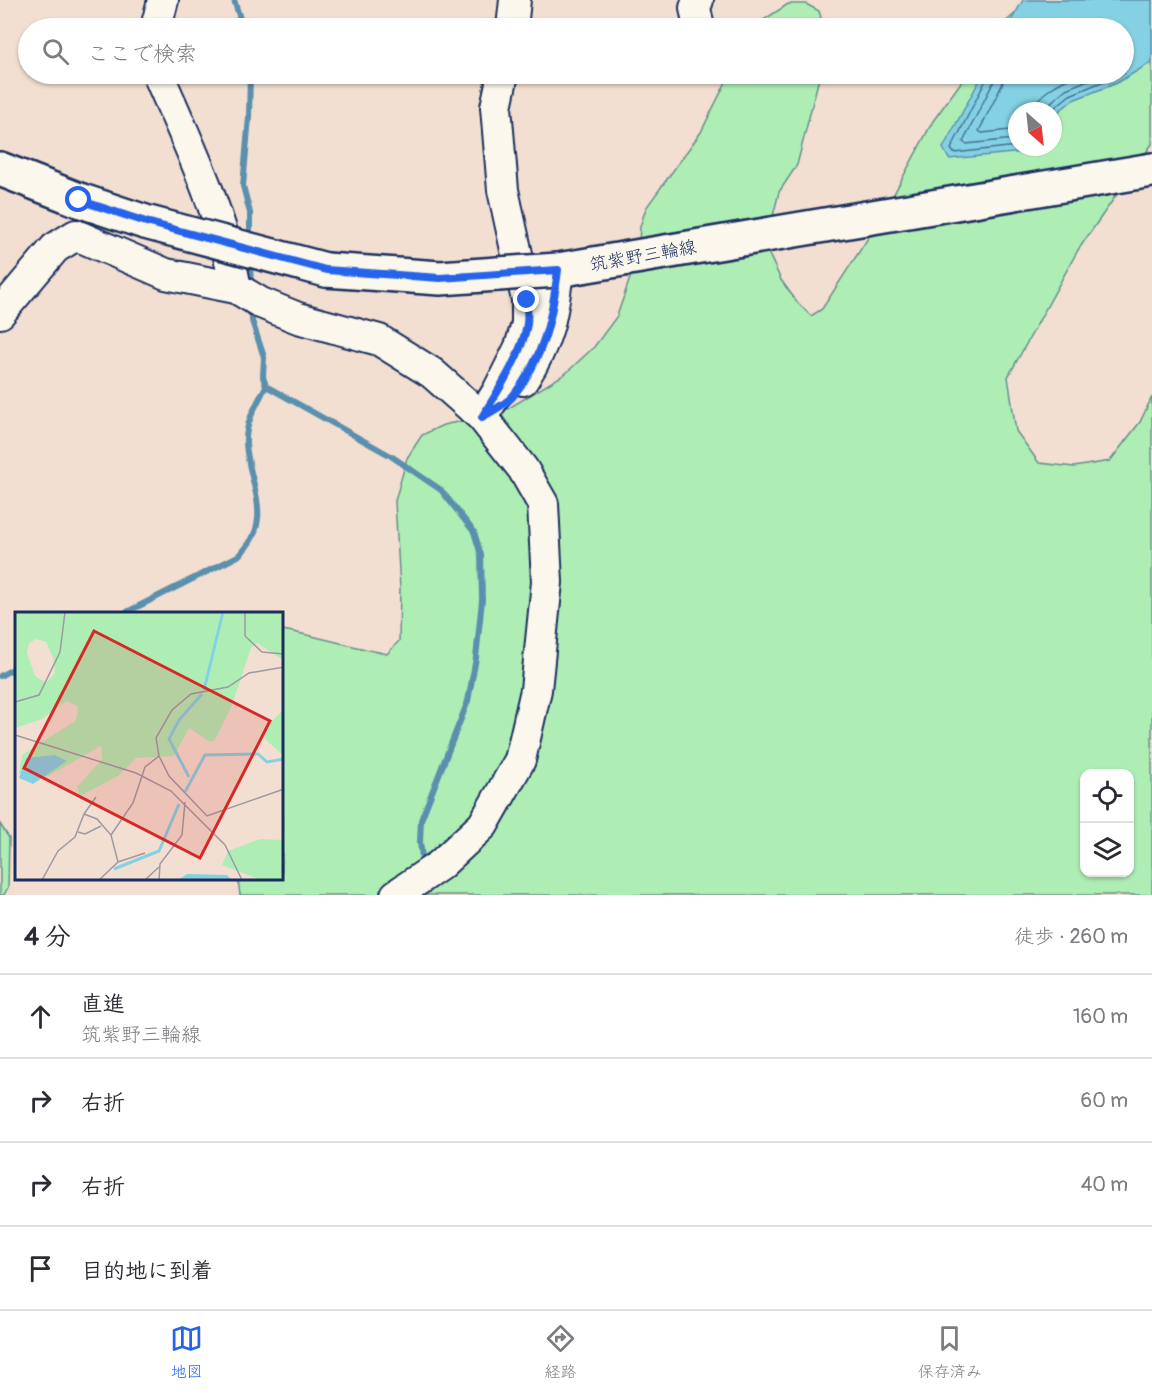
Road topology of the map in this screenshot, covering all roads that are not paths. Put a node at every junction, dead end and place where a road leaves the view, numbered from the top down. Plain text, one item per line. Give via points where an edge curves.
1 (163, 0) edge
2 (515, 0) edge
3 (698, 0) edge
4 (158, 18) edge
5 (513, 18) edge
6 (697, 18) edge
7 (162, 84) edge
8 (501, 84) edge
9 (0, 169) edge
10 (1152, 170) edge
11 (558, 270) junction
12 (237, 288) junction
13 (0, 313) edge
14 (482, 417) junction
15 (396, 895) edge

1 - 4 street
2 - 5 street
3 - 6 street
7 - 12 street via 209,195
8 - 14 street via 496,106 503,190 527,300 527,324 516,356
9 - 11 main road, 筑紫野三輪線, bridge via 146,222 326,270 440,278
10 - 11 main road, 筑紫野三輪線
11 - 14 street via 553,314 537,359 512,398
12 - 13 street via 166,274 76,235 55,248
12 - 14 street via 298,318 379,340 432,373
14 - 15 street via 523,469 543,504 548,582 536,690 520,760 483,825 440,865

